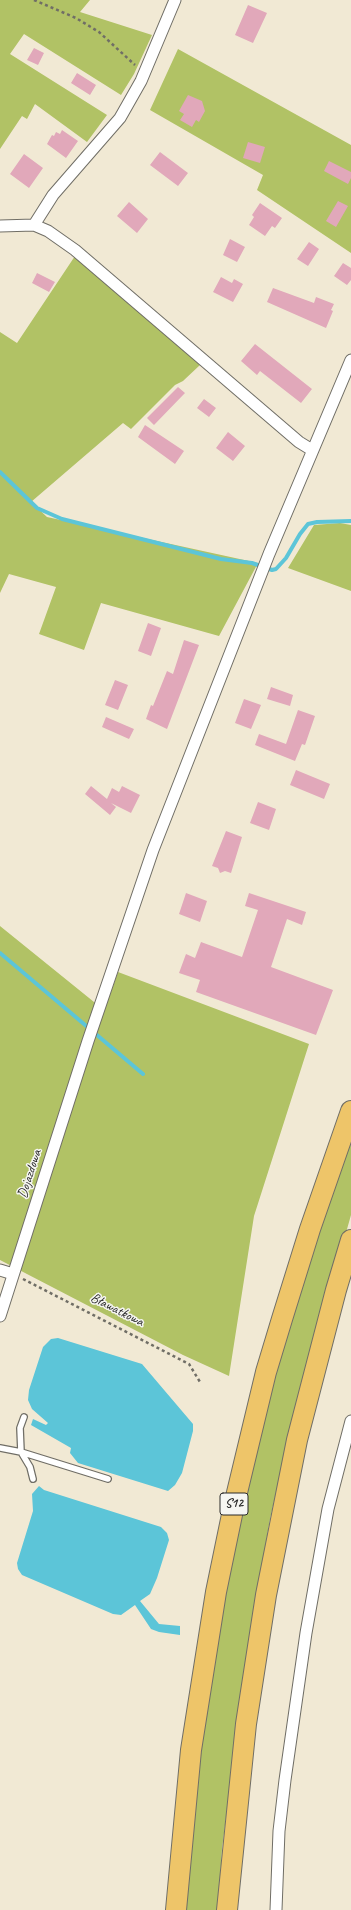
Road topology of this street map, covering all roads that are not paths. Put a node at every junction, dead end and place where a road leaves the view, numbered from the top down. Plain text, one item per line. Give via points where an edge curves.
1 (175, 0) edge
2 (34, 225) junction
3 (0, 226) edge
4 (351, 360) edge
5 (312, 450) junction
6 (351, 1112) edge
7 (351, 1240) edge
8 (0, 1270) edge
9 (13, 1274) junction
10 (0, 1316) edge
11 (24, 1417) dead end
12 (351, 1421) edge
13 (0, 1448) edge
14 (347, 1448) edge
15 (21, 1452) junction
16 (33, 1479) dead end
17 (108, 1479) dead end
18 (176, 1910) edge
19 (227, 1910) edge
20 (276, 1910) edge

1 - 2 street via 144,73 120,118 53,194
2 - 3 street
2 - 5 street via 48,231 75,250 299,442
4 - 5 street, Dojazdowa
5 - 9 street, Dojazdowa via 153,850
6 - 18 highway, S12 via 310,1228 282,1319 234,1505 215,1599 191,1750
7 - 19 highway via 309,1391 271,1566 246,1724
8 - 9 street
9 - 10 street, Dojazdowa
11 - 15 lane via 20,1428
12 - 14 street
13 - 15 lane
14 - 20 street via 321,1540 290,1742 280,1832
15 - 16 lane via 30,1467
15 - 17 lane

